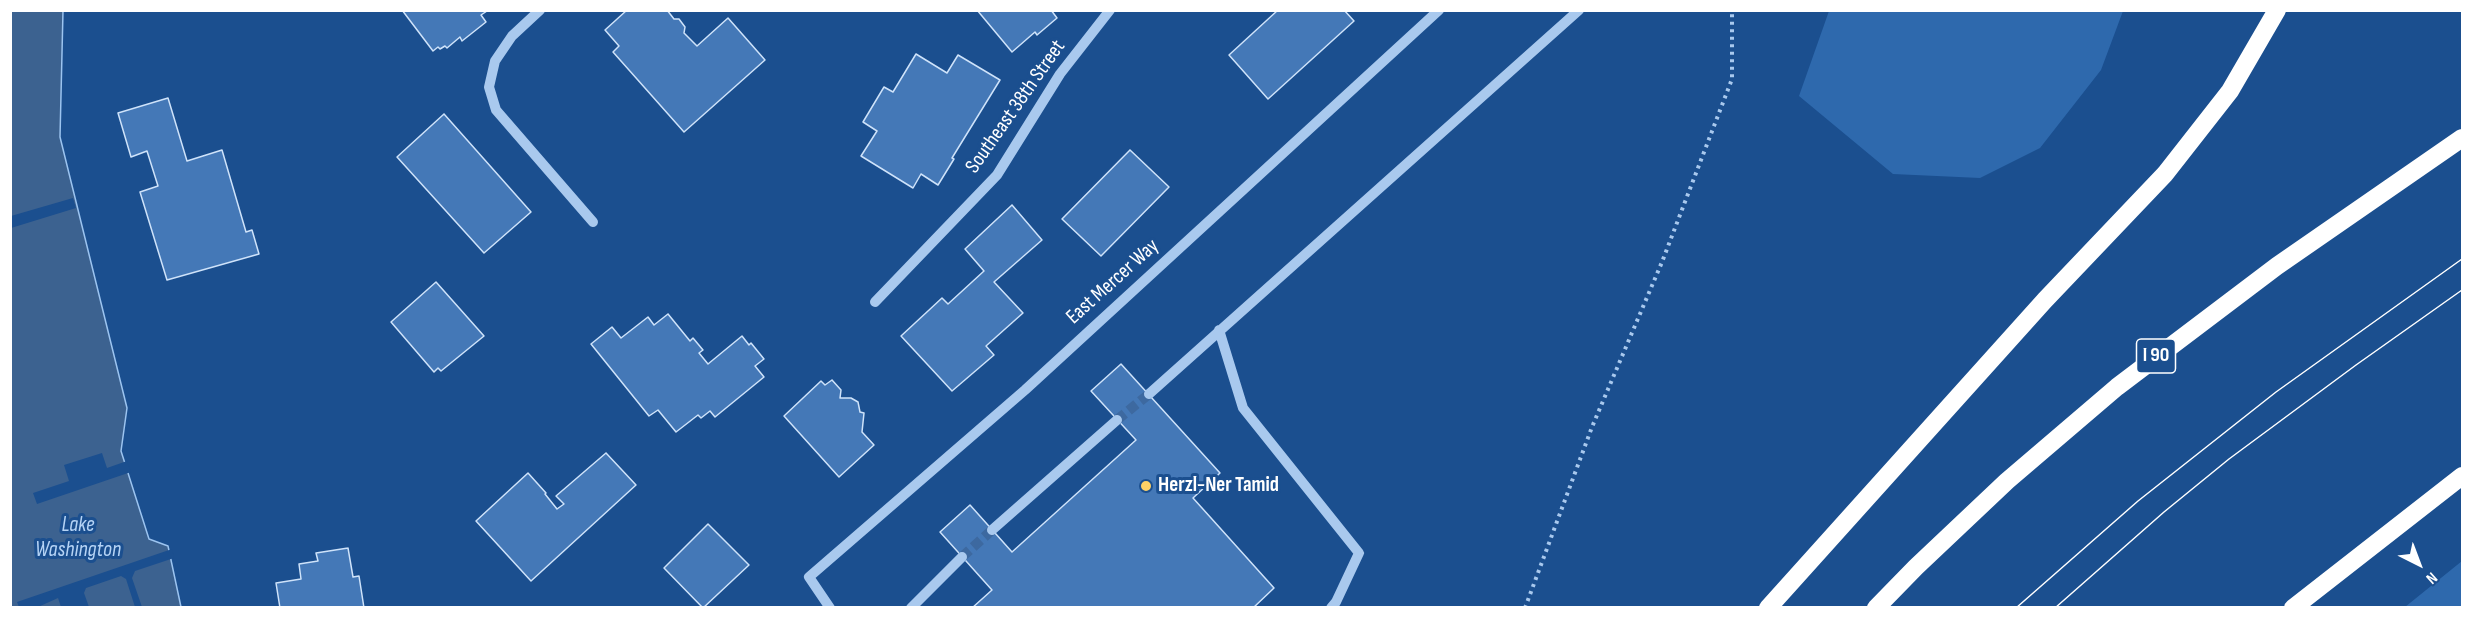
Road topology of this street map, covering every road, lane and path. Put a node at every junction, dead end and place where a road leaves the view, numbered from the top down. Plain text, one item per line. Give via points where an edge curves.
1 (540, 10) edge
2 (1110, 10) edge
3 (1439, 10) edge
4 (1579, 10) edge
5 (1732, 10) edge
6 (2277, 10) edge
7 (2463, 138) edge
8 (592, 222) dead end
9 (875, 302) dead end
10 (1219, 330) junction
11 (1149, 394) tunnel mouth
12 (1117, 420) tunnel mouth
13 (2463, 476) edge
14 (992, 530) tunnel mouth
15 (962, 557) tunnel mouth
16 (830, 608) edge
17 (911, 608) edge
18 (1331, 608) edge
19 (1525, 608) edge
20 (1768, 608) edge
21 (1876, 608) edge
22 (2293, 608) edge

1 - 8 street via 512,36 495,61 489,87 496,111
2 - 9 street, Southeast 38th Street via 1060,74 997,175
3 - 16 street, East Mercer Way via 1025,390 809,577
4 - 10 street
5 - 19 path via 1732,79 1662,262 1592,427
6 - 20 highway via 2230,91 2165,174 2045,300
7 - 21 highway, I 90 via 2277,266 2116,387 2007,481
10 - 11 street
10 - 18 street via 1243,408 1359,554
12 - 14 street
13 - 22 highway
15 - 17 street

